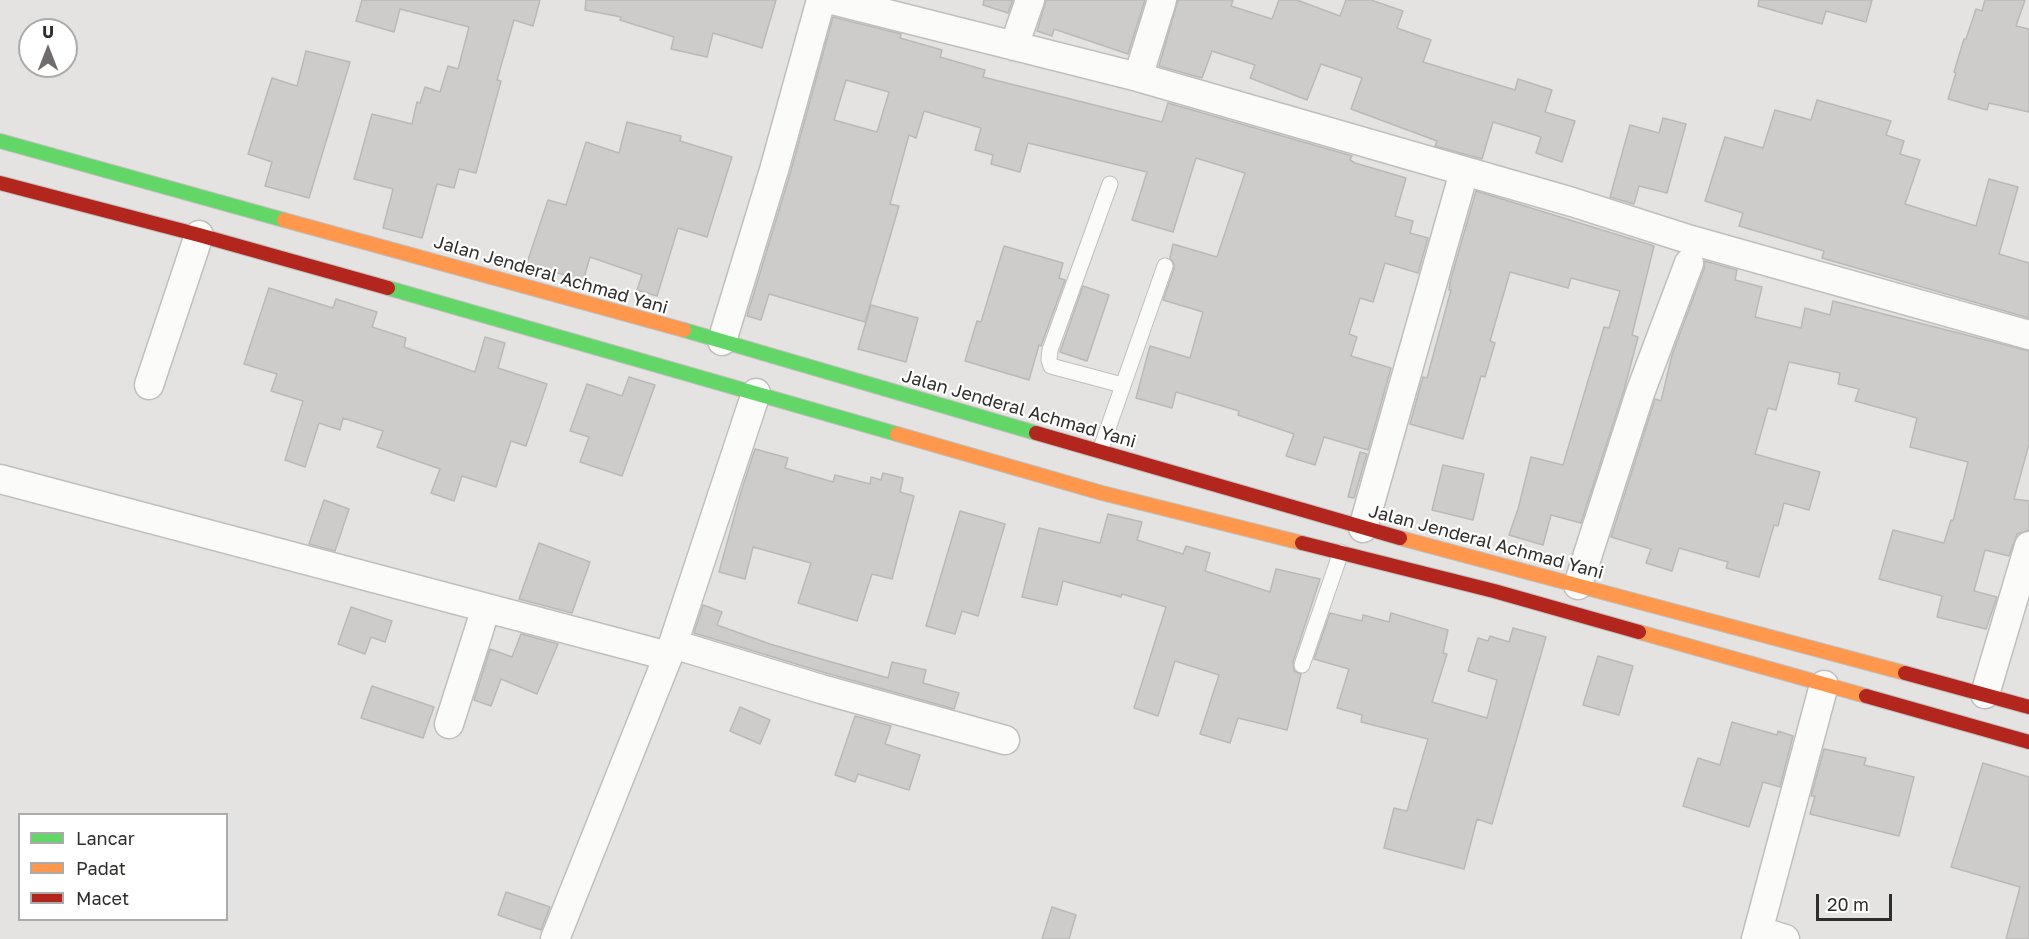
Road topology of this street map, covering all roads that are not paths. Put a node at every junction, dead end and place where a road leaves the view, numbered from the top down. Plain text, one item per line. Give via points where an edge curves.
1 (821, 0) edge
2 (832, 0) edge
3 (1030, 0) edge
4 (1161, 0) edge
5 (1014, 46) junction
6 (1138, 77) junction
7 (0, 141) edge
8 (1464, 172) junction
9 (0, 183) edge
10 (1110, 184) dead end
11 (199, 235) junction
12 (1689, 263) dead end
13 (1165, 266) dead end
14 (2029, 335) edge
15 (722, 341) junction
16 (149, 385) dead end
17 (1122, 385) junction
18 (756, 393) junction
19 (1100, 452) junction
20 (0, 479) edge
21 (1363, 528) junction
22 (2029, 546) edge
23 (1341, 552) junction
24 (1578, 585) junction
25 (486, 608) junction
26 (671, 650) junction
27 (1302, 665) dead end
28 (1824, 685) junction
29 (1985, 694) junction
30 (2029, 707) edge
31 (449, 724) dead end
32 (1005, 740) dead end
33 (2029, 742) edge
34 (1767, 936) edge
35 (555, 939) edge

1 - 15 street
2 - 5 street
3 - 5 street
4 - 6 street
5 - 6 street
6 - 8 street
7 - 15 main road, Jalan Jenderal Achmad Yani
8 - 14 street
8 - 21 street
9 - 11 main road
10 - 17 lane via 1049,360 1051,366
11 - 16 street
11 - 18 main road
12 - 24 street via 1640,393
13 - 17 lane
15 - 19 main road, Jalan Jenderal Achmad Yani
17 - 19 lane
18 - 23 main road via 1102,493
18 - 26 street
19 - 21 main road, Jalan Jenderal Achmad Yani
20 - 25 street
21 - 24 main road, Jalan Jenderal Achmad Yani
22 - 29 street
23 - 27 lane
23 - 28 main road via 1494,591
24 - 29 main road, Jalan Jenderal Achmad Yani
25 - 26 street
25 - 31 street
26 - 32 street
26 - 35 street
28 - 33 main road
28 - 34 street
29 - 30 main road, Jalan Jenderal Achmad Yani

